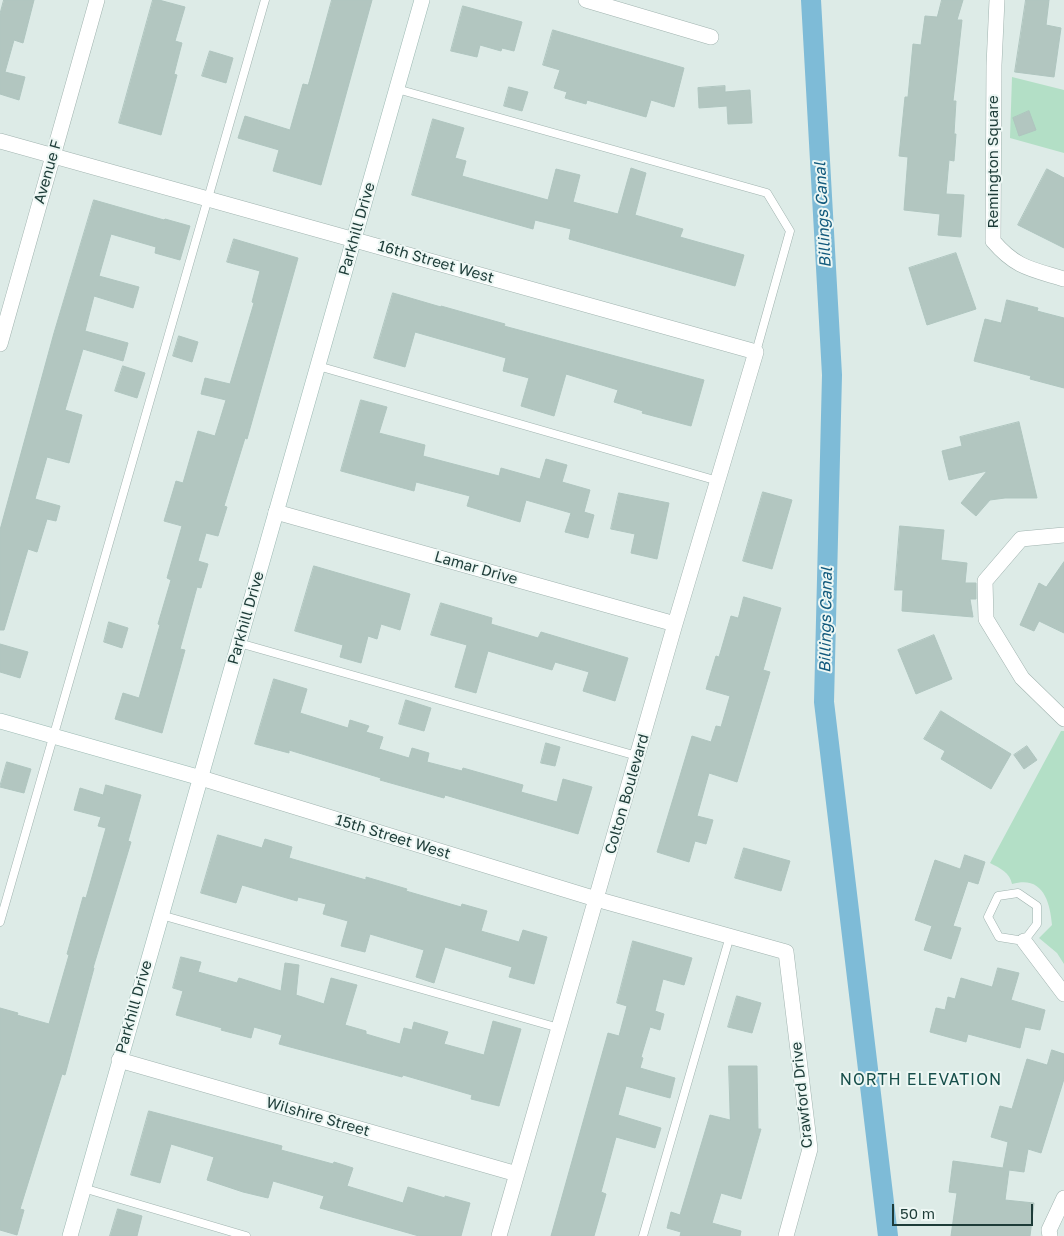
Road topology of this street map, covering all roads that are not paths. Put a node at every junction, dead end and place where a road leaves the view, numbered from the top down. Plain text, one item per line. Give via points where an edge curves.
1 (97, 0) edge
2 (265, 0) edge
3 (422, 0) edge
4 (586, 0) edge
5 (997, 0) edge
6 (711, 37) dead end
7 (397, 89) junction
8 (0, 141) edge
9 (53, 155) junction
10 (208, 199) junction
11 (354, 240) junction
12 (1064, 279) edge
13 (0, 344) edge
14 (756, 352) junction
15 (318, 366) junction
16 (718, 481) junction
17 (276, 512) junction
18 (1064, 535) edge
19 (675, 624) junction
20 (239, 643) junction
21 (1064, 719) edge
22 (0, 721) edge
23 (54, 738) junction
24 (637, 756) junction
25 (201, 778) junction
26 (596, 899) junction
27 (161, 915) junction
28 (0, 922) edge
29 (730, 936) junction
30 (1024, 942) junction
31 (786, 952) joint
32 (1064, 994) edge
33 (559, 1028) junction
34 (119, 1060) junction
35 (517, 1174) junction
36 (83, 1188) junction
37 (1064, 1198) edge
38 (70, 1236) edge
39 (246, 1236) edge
40 (499, 1236) edge
41 (644, 1236) edge
42 (786, 1236) edge
43 (1050, 1236) edge

1 - 9 street, Avenue F
2 - 10 lane
3 - 7 street, Parkhill Drive
4 - 6 street
5 - 12 street, Remington Square via 993,240 1005,255 1021,266
7 - 11 street, Parkhill Drive
7 - 14 lane via 767,192 790,231
8 - 9 street, 16th Street West
9 - 10 street, 16th Street West
9 - 13 street, Avenue F
10 - 11 street, 16th Street West
10 - 23 lane
11 - 14 street, 16th Street West
11 - 15 street, Parkhill Drive
14 - 16 street, Colton Boulevard
15 - 16 lane
15 - 17 street, Parkhill Drive
16 - 19 street, Colton Boulevard
17 - 19 street, Lamar Drive
17 - 20 street, Parkhill Drive
18 - 21 street via 1021,539 985,581 986,619 1022,678
19 - 24 street, Colton Boulevard
20 - 24 lane
20 - 25 street, Parkhill Drive
22 - 23 street, 15th Street West
23 - 25 street, 15th Street West
23 - 28 lane
24 - 26 street, Colton Boulevard
25 - 26 street, 15th Street West
25 - 27 street, Parkhill Drive
26 - 29 street, 15th Street West
26 - 33 street, Colton Boulevard
27 - 33 lane
27 - 34 street, Parkhill Drive
29 - 31 street, 15th Street West
29 - 41 lane
30 - 30 lane via 1036,924 1037,906 1018,893 998,896 988,917 999,937
30 - 32 street
31 - 42 street, Crawford Drive via 810,1149
33 - 35 street, Colton Boulevard
34 - 35 street, Wilshire Street
34 - 36 street, Parkhill Drive
35 - 40 street, Colton Boulevard
36 - 38 street, Parkhill Drive
36 - 39 lane
37 - 43 street via 1049,1230

